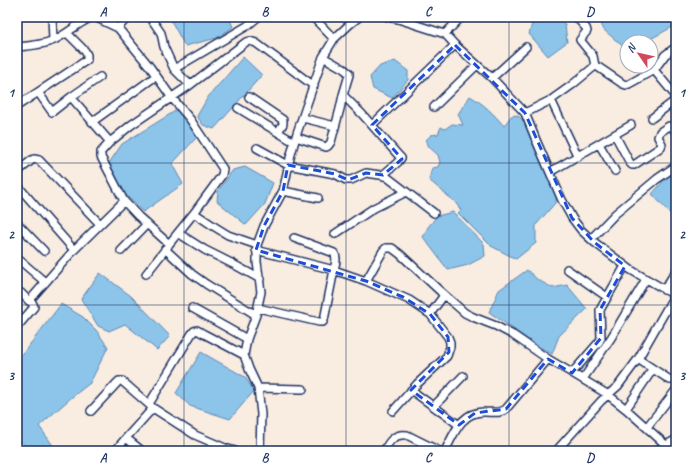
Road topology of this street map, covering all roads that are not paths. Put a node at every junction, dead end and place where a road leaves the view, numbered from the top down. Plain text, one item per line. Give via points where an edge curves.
1 (52, 17) edge
2 (128, 17) edge
3 (150, 17) edge
4 (258, 17) edge
5 (314, 17) edge
6 (359, 17) edge
7 (388, 17) edge
8 (461, 17) edge
9 (576, 17) edge
10 (118, 28) junction
11 (67, 33) junction
12 (445, 34) junction
13 (53, 40) junction
14 (334, 40) junction
15 (455, 45) junction
16 (526, 47) dead end
17 (676, 47) edge
18 (17, 48) edge
19 (323, 57) junction
20 (659, 63) edge
21 (477, 65) junction
22 (594, 66) junction
23 (174, 69) junction
24 (647, 74) edge
25 (657, 74) edge
26 (156, 76) junction
27 (100, 77) dead end
28 (492, 78) junction
29 (190, 85) junction
30 (314, 86) junction
31 (38, 92) junction
32 (343, 95) junction
33 (71, 97) junction
34 (172, 98) junction
35 (249, 98) dead end
36 (551, 100) junction
37 (17, 105) edge
38 (434, 107) dead end
39 (238, 108) dead end
40 (525, 113) junction
41 (302, 118) junction
42 (652, 118) dead end
43 (92, 122) junction
44 (372, 125) junction
45 (631, 125) dead end
46 (335, 126) junction
47 (278, 132) junction
48 (676, 132) edge
49 (615, 135) junction
50 (295, 140) junction
51 (110, 142) junction
52 (599, 144) junction
53 (257, 148) dead end
54 (578, 157) junction
55 (288, 165) junction
56 (676, 166) edge
57 (615, 171) dead end
58 (17, 172) edge
59 (550, 172) junction
60 (383, 175) junction
61 (17, 185) edge
62 (283, 191) junction
63 (406, 192) junction
64 (318, 198) dead end
65 (124, 201) junction
66 (194, 213) junction
67 (434, 213) dead end
68 (17, 223) edge
69 (100, 224) junction
70 (147, 224) junction
71 (178, 233) junction
72 (335, 234) dead end
73 (294, 238) dead end
74 (591, 239) junction
75 (167, 247) junction
76 (257, 247) junction
77 (74, 250) junction
78 (121, 250) dead end
79 (44, 251) dead end
80 (17, 258) edge
81 (625, 266) junction
82 (567, 269) dead end
83 (334, 270) junction
84 (676, 271) edge
85 (146, 274) dead end
86 (646, 279) junction
87 (260, 280) junction
88 (366, 281) junction
89 (45, 282) junction
90 (664, 290) junction
91 (441, 292) junction
92 (18, 293) edge
93 (675, 296) edge
94 (607, 297) junction
95 (29, 300) junction
96 (192, 308) dead end
97 (257, 311) junction
98 (430, 314) junction
99 (17, 327) edge
100 (248, 339) junction
101 (244, 355) junction
102 (548, 359) junction
103 (638, 359) junction
104 (653, 369) junction
105 (572, 373) junction
106 (463, 376) dead end
107 (583, 379) junction
108 (670, 380) dead end
109 (258, 388) junction
110 (303, 389) dead end
111 (411, 390) junction
112 (676, 390) edge
113 (607, 394) junction
114 (151, 406) junction
115 (434, 406) junction
116 (626, 409) junction
117 (91, 411) dead end
118 (393, 411) dead end
119 (459, 425) junction
120 (647, 427) junction
121 (126, 438) junction
122 (676, 440) edge
123 (662, 450) edge
124 (115, 451) edge
125 (142, 451) edge
126 (235, 451) edge
127 (260, 451) edge
128 (384, 451) edge
129 (439, 451) edge
130 (445, 451) edge
131 (556, 451) edge

1 - 13 street
2 - 10 street
3 - 23 street via 161,33
4 - 23 street
5 - 14 street
6 - 14 street
7 - 12 street
8 - 12 street
9 - 22 street via 586,28 587,31 580,40 593,56
10 - 11 street via 94,17
10 - 26 street
11 - 13 street
11 - 31 street via 85,51 87,60
12 - 15 street
13 - 18 street
14 - 19 street
15 - 21 street
15 - 44 street
16 - 28 street
17 - 20 street
19 - 30 street
19 - 32 street via 349,73
21 - 28 street
21 - 38 street
22 - 24 street via 626,85
22 - 36 street
23 - 29 street
25 - 42 street via 675,97
26 - 34 street
26 - 43 street
27 - 33 street
28 - 40 street
29 - 30 street via 250,41
29 - 34 street
30 - 41 street
31 - 33 street via 52,112
31 - 37 street
32 - 44 street
32 - 46 street
33 - 43 street
34 - 51 street
34 - 66 street via 190,119 223,169 222,175
35 - 47 street via 283,120
36 - 40 street
36 - 54 street
39 - 47 street
40 - 59 street
41 - 46 street
41 - 50 street
43 - 51 street
44 - 60 street via 400,156 398,162
45 - 49 street
46 - 50 street via 326,147
47 - 50 street
48 - 49 street via 669,126 660,132 658,137 662,147 634,165 630,163
49 - 52 street
50 - 55 street
51 - 65 street via 100,152 101,157
52 - 54 street
52 - 57 street
53 - 55 street
54 - 59 street
55 - 60 street via 335,174 348,180 366,173
55 - 62 street
56 - 74 street via 615,214
58 - 69 street via 32,160 39,160
59 - 74 street via 572,218
60 - 63 street
61 - 77 street
62 - 64 street
62 - 76 street via 264,226
63 - 67 street
63 - 72 street via 374,208
65 - 69 street
65 - 70 street
66 - 71 street
66 - 76 street via 228,235
68 - 79 street
69 - 77 street
70 - 75 street
70 - 78 street
71 - 75 street
71 - 87 street
73 - 83 street via 334,253
74 - 81 street
75 - 85 street
75 - 97 street via 192,274 206,284
76 - 83 street
76 - 87 street
77 - 89 street
80 - 89 street
81 - 86 street
81 - 94 street
82 - 94 street
83 - 88 street
83 - 97 street via 323,322
84 - 90 street
86 - 90 street
86 - 107 street
87 - 97 street via 261,292
88 - 91 street via 383,251 389,247
88 - 98 street via 403,297
89 - 95 street
90 - 93 street
91 - 98 street via 442,298
91 - 102 street via 465,313 513,335
92 - 95 street
93 - 103 street
94 - 105 street via 600,310 601,338
95 - 99 street via 34,307
96 - 100 street
97 - 100 street
98 - 111 street via 448,337 449,352
100 - 101 street
101 - 109 street
101 - 114 street via 197,330 194,331
102 - 105 street
102 - 119 street via 506,409 475,413
103 - 104 street
103 - 113 street via 618,386
104 - 108 street
104 - 116 street
105 - 107 street
106 - 115 street
107 - 113 street
109 - 110 street
109 - 127 street via 261,414
111 - 115 street
111 - 118 street
112 - 120 street
113 - 116 street
113 - 131 street
114 - 117 street via 119,381
114 - 121 street
114 - 126 street via 195,435
115 - 119 street
116 - 120 street
119 - 130 street
120 - 123 street
121 - 124 street
121 - 125 street
122 - 123 main road
128 - 129 street via 394,437 403,434

